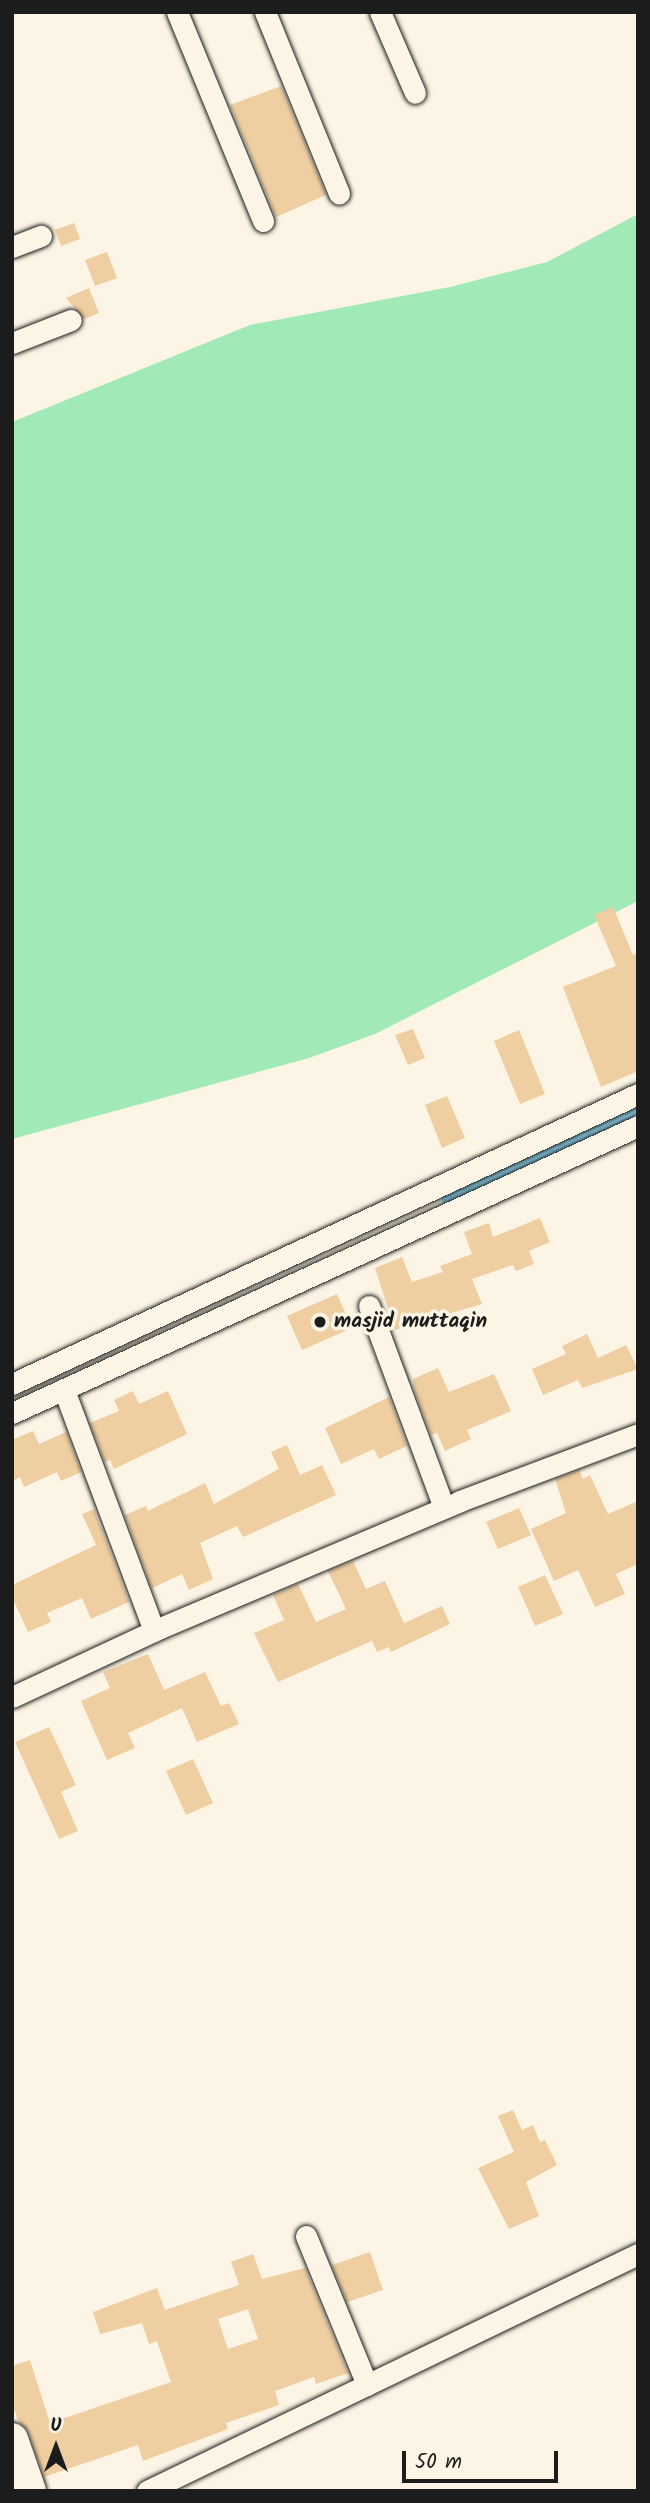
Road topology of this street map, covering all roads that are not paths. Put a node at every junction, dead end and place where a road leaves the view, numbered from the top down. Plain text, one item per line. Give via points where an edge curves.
1 (177, 12) edge
2 (265, 12) edge
3 (380, 12) edge
4 (415, 93) dead end
5 (339, 192) dead end
6 (263, 220) dead end
7 (41, 236) dead end
8 (12, 247) edge
9 (71, 320) dead end
10 (12, 343) edge
11 (638, 1094) edge
12 (638, 1126) edge
13 (369, 1306) dead end
14 (12, 1384) edge
15 (64, 1390) junction
16 (12, 1413) edge
17 (638, 1434) edge
18 (444, 1508) junction
19 (153, 1631) junction
20 (12, 1697) edge
21 (306, 2236) dead end
22 (638, 2254) edge
23 (368, 2385) junction
24 (12, 2439) edge
25 (30, 2491) edge
26 (146, 2491) edge

1 - 6 street
2 - 5 street
3 - 4 street
7 - 8 street
9 - 10 street
11 - 14 street
12 - 15 street
13 - 18 street
15 - 16 street
15 - 19 street
17 - 18 street
18 - 19 street
19 - 20 street
21 - 23 street
22 - 23 street
23 - 26 street
24 - 25 street

